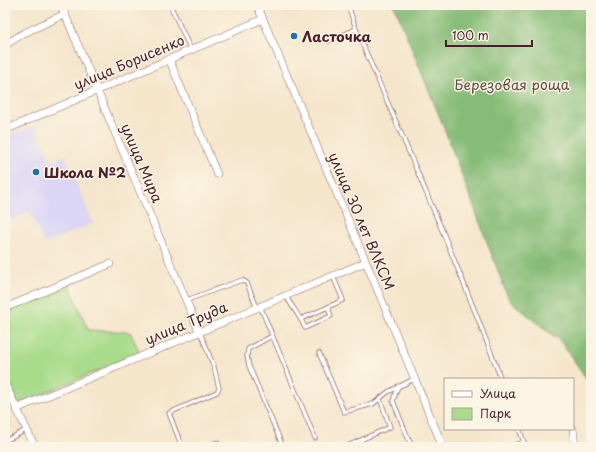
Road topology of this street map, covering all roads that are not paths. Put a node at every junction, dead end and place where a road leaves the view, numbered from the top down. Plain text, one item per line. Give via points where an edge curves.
1 (61, 5) edge
2 (170, 5) edge
3 (257, 5) edge
4 (348, 5) edge
5 (65, 14) junction
6 (263, 19) junction
7 (356, 28) junction
8 (329, 41) dead end
9 (5, 45) edge
10 (191, 50) junction
11 (169, 60) junction
12 (96, 90) junction
13 (5, 130) edge
14 (217, 174) dead end
15 (366, 262) junction
16 (110, 264) dead end
17 (333, 276) junction
18 (286, 296) junction
19 (187, 300) junction
20 (328, 306) junction
21 (259, 307) junction
22 (5, 308) edge
23 (301, 319) junction
24 (199, 331) junction
25 (272, 336) junction
26 (319, 353) dead end
27 (501, 378) edge
28 (414, 379) junction
29 (5, 384) edge
30 (398, 386) junction
31 (380, 399) junction
32 (16, 409) junction
33 (26, 430) junction
34 (519, 430) edge
35 (573, 430) edge
36 (315, 438) dead end
37 (5, 441) edge
38 (411, 445) dead end
39 (35, 447) edge
40 (182, 447) edge
41 (205, 447) edge
42 (220, 447) edge
43 (283, 447) edge
44 (345, 447) edge
45 (443, 447) edge
46 (509, 447) edge
47 (575, 447) edge

1 - 5 street, улица Мира
2 - 10 lane
3 - 6 street, улица 30 лет ВЛКСМ
4 - 7 lane
5 - 9 street
5 - 12 street, улица Мира
6 - 10 street, улица Борисенко
6 - 15 street, улица 30 лет ВЛКСМ
7 - 8 lane
7 - 27 lane via 474,308
10 - 11 street, улица Борисенко
11 - 12 street, улица Борисенко
11 - 14 street
12 - 13 street, улица Борисенко
12 - 19 street, улица Мира
15 - 17 street, улица Труда
15 - 28 street, улица 30 лет ВЛКСМ
16 - 22 street
17 - 18 street, улица Труда
17 - 20 lane via 343,300
18 - 21 street, улица Труда
18 - 23 lane
19 - 21 lane via 242,280 247,283
19 - 24 street, улица Мира
20 - 23 lane
20 - 23 lane via 331,316 305,328
21 - 24 street, улица Труда
21 - 25 lane
24 - 32 street, улица Труда
24 - 40 lane via 214,367 219,388 217,392 169,413
25 - 36 lane
25 - 43 lane via 248,349 247,356
26 - 31 lane via 344,412 373,404
28 - 30 lane
28 - 45 street, улица 30 лет ВЛКСМ
29 - 32 street
30 - 31 lane
30 - 38 lane via 393,401
31 - 44 lane via 390,427
32 - 33 street
33 - 37 lane
33 - 39 street
34 - 46 lane via 524,442
35 - 47 street
41 - 42 lane via 217,442

